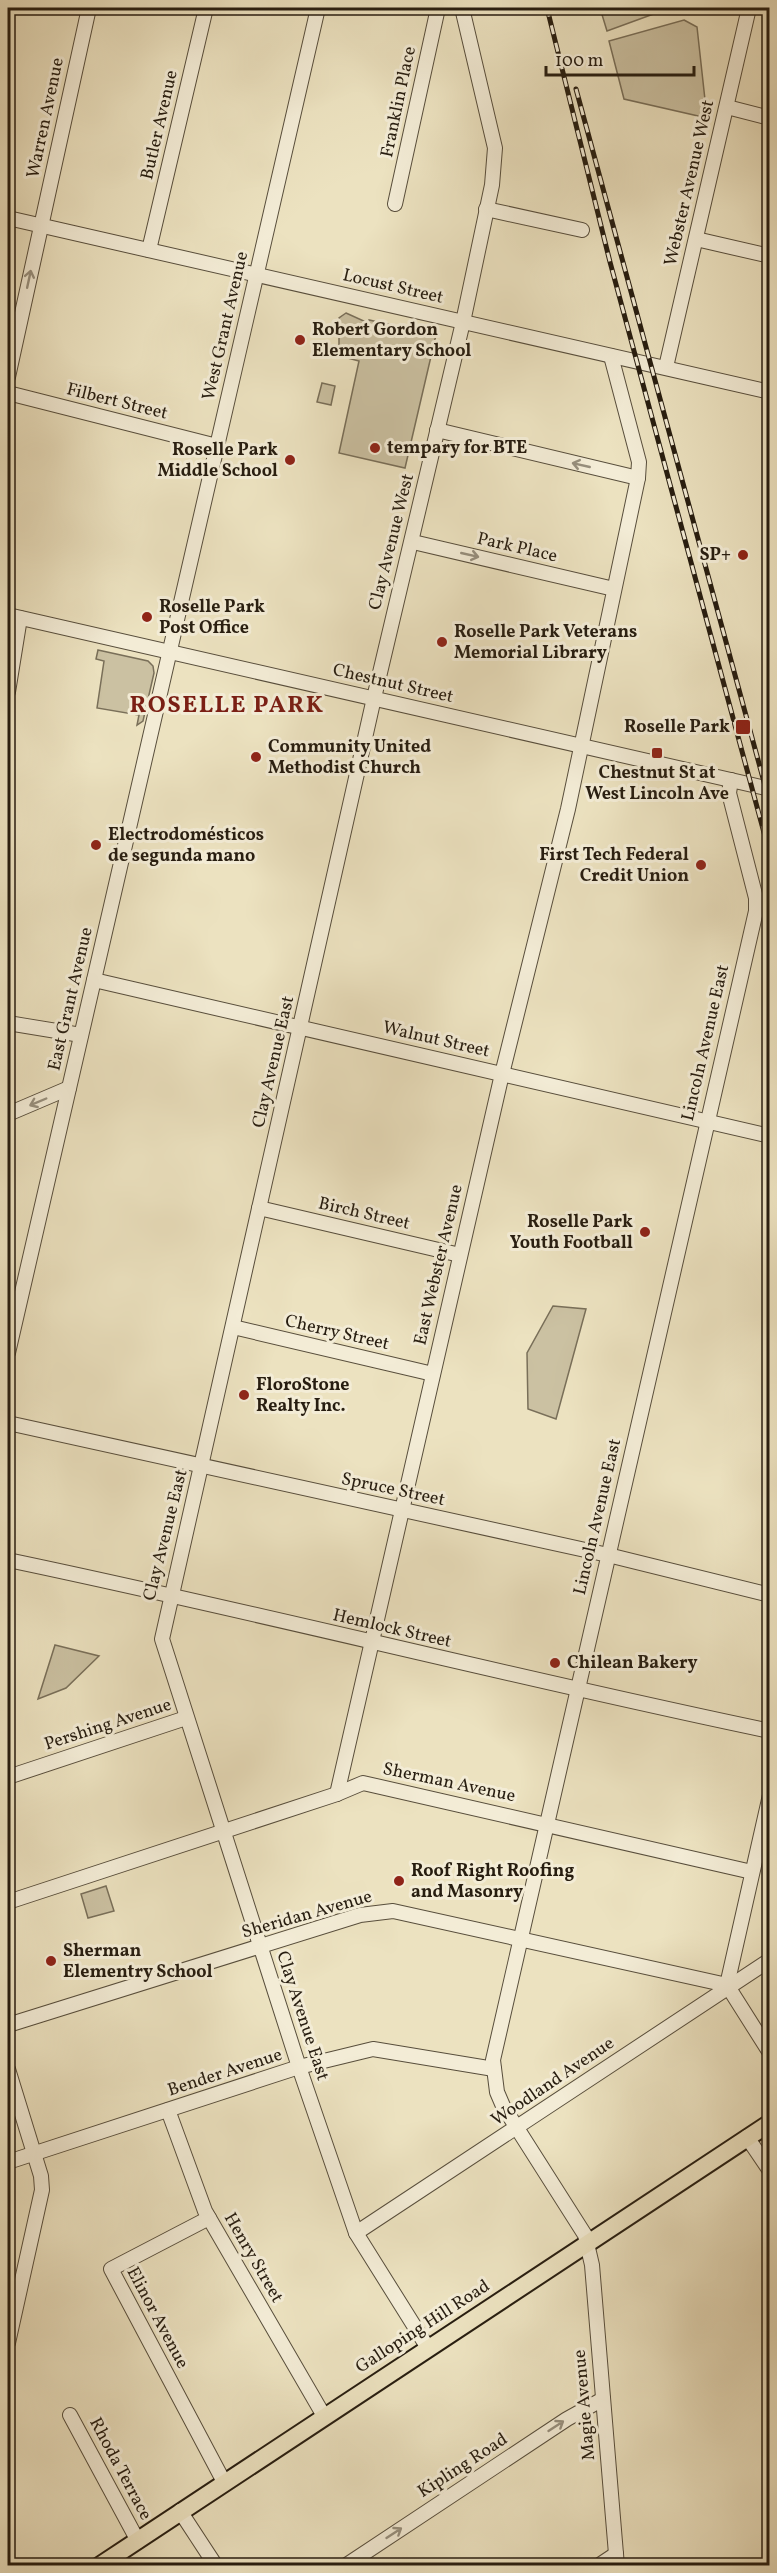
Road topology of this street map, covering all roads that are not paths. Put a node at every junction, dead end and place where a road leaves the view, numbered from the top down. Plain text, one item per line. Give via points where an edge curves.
1 (89, 8) edge
2 (206, 8) edge
3 (318, 8) edge
4 (438, 8) edge
5 (462, 8) edge
6 (749, 8) edge
7 (726, 106) junction
8 (770, 118) edge
9 (395, 204) dead end
10 (486, 209) junction
11 (8, 218) edge
12 (41, 225) junction
13 (582, 230) dead end
14 (696, 239) junction
15 (149, 250) junction
16 (770, 256) edge
17 (256, 275) junction
18 (463, 322) junction
19 (611, 356) junction
20 (666, 367) junction
21 (8, 377) edge
22 (770, 392) edge
23 (8, 393) edge
24 (437, 430) junction
25 (217, 446) junction
26 (638, 478) junction
27 (412, 542) junction
28 (614, 589) junction
29 (14, 616) edge
30 (170, 652) junction
31 (8, 692) edge
32 (374, 698) junction
33 (581, 745) junction
34 (731, 780) junction
35 (770, 789) edge
36 (94, 980) junction
37 (8, 1023) edge
38 (300, 1027) junction
39 (81, 1035) junction
40 (502, 1074) junction
41 (69, 1088) junction
42 (8, 1114) edge
43 (706, 1121) junction
44 (770, 1136) edge
45 (260, 1208) junction
46 (460, 1255) junction
47 (233, 1327) junction
48 (8, 1353) edge
49 (433, 1374) junction
50 (8, 1424) edge
51 (202, 1466) junction
52 (401, 1510) junction
53 (608, 1555) junction
54 (8, 1560) edge
55 (170, 1595) junction
56 (770, 1595) edge
57 (371, 1642) junction
58 (577, 1691) junction
59 (186, 1718) junction
60 (770, 1731) edge
61 (8, 1777) edge
62 (337, 1794) junction
63 (770, 1795) edge
64 (546, 1823) junction
65 (223, 1832) junction
66 (752, 1872) junction
67 (8, 1902) edge
68 (520, 1938) junction
69 (260, 1946) junction
70 (770, 1960) edge
71 (728, 1986) junction
72 (8, 2025) edge
73 (770, 2053) edge
74 (299, 2067) junction
75 (8, 2069) edge
76 (494, 2069) junction
77 (168, 2110) junction
78 (770, 2122) edge
79 (517, 2128) junction
80 (747, 2137) junction
81 (34, 2154) junction
82 (8, 2162) edge
83 (770, 2171) edge
84 (209, 2218) junction
85 (356, 2234) junction
86 (587, 2243) junction
87 (13, 2296) edge
88 (8, 2343) edge
89 (428, 2348) junction
90 (603, 2399) junction
91 (70, 2415) dead end
92 (324, 2416) junction
93 (224, 2482) junction
94 (180, 2511) junction
95 (138, 2541) junction
96 (616, 2560) edge
97 (99, 2565) edge
98 (216, 2565) edge
99 (345, 2565) edge
100 (598, 2565) edge

1 - 12 street, Warren Avenue
2 - 15 street, Butler Avenue
3 - 17 street, West Grant Avenue
4 - 9 street, Franklin Place
5 - 10 street, Clay Avenue West via 495,148
6 - 7 street, Webster Avenue West
7 - 8 street
7 - 14 street, Webster Avenue West
10 - 13 street
10 - 18 street, Clay Avenue West
11 - 12 street, Locust Street
12 - 15 street, Locust Street
21 -> 12 street, Warren Avenue
14 - 16 street
14 - 20 street, Webster Avenue West
15 - 17 street, Locust Street
17 - 18 street, Locust Street
17 - 25 street, West Grant Avenue
18 - 19 street, Locust Street
18 - 24 street, Clay Avenue West
19 - 20 street, Locust Street
19 - 26 street, East Webster Avenue via 639,462
20 - 22 street, Locust Street
23 - 25 street, Filbert Street
26 -> 24 street
24 - 27 street, Clay Avenue West
25 - 30 street, West Grant Avenue
26 - 28 street, East Webster Avenue
27 -> 28 street, Park Place
27 - 32 street, Clay Avenue West
28 - 33 street, East Webster Avenue
29 - 30 street, Chestnut Street
29 - 31 street
30 - 32 street, Chestnut Street
30 - 36 street, East Grant Avenue
32 - 33 street, Chestnut Street
32 - 38 street, Clay Avenue East
33 - 34 street, Chestnut Street
33 - 40 street, East Webster Avenue
34 - 35 street, Chestnut Street
34 - 43 street, Lincoln Avenue East via 729,792 756,911
36 - 38 street, Walnut Street
36 - 39 street, East Grant Avenue
37 - 39 street
38 - 40 street, Walnut Street
38 - 45 street, Clay Avenue East
39 - 41 street, East Grant Avenue
40 - 43 street, Walnut Street
40 - 46 street, East Webster Avenue
41 -> 42 street
41 - 48 street, East Grant Avenue
43 - 44 street, Walnut Street
43 - 53 street, Lincoln Avenue East
45 - 46 street, Birch Street
45 - 47 street, Clay Avenue East
46 - 49 street, East Webster Avenue
47 - 49 street, Cherry Street
47 - 51 street, Clay Avenue East
49 - 52 street, East Webster Avenue
50 - 51 street, Spruce Street
51 - 52 street, Spruce Street
51 - 55 street, Clay Avenue East
52 - 53 street, Spruce Street
52 - 57 street, East Webster Avenue
53 - 56 street, Spruce Street
53 - 58 street, Lincoln Avenue East
54 - 55 street, Hemlock Street
55 - 57 street, Hemlock Street
55 - 59 street, Clay Avenue East via 162,1639
57 - 58 street, Hemlock Street
57 - 62 street, East Webster Avenue
58 - 60 street, Hemlock Street
58 - 64 street, Lincoln Avenue East
59 - 61 street, Pershing Avenue
59 - 65 street, Clay Avenue East
62 - 64 street, Sherman Avenue via 363,1783
62 - 65 street, Sherman Avenue
63 - 66 street
64 - 66 street, Sherman Avenue
64 - 68 street, Lincoln Avenue East
65 - 67 street, Sherman Avenue
65 - 69 street, Clay Avenue East
66 - 71 street
68 - 69 street, Sheridan Avenue via 393,1911 360,1915
68 - 71 street, Sheridan Avenue
68 - 76 street, Lincoln Avenue East
69 - 72 street, Sheridan Avenue
69 - 74 street, Clay Avenue East
70 - 71 street, Woodland Avenue
71 - 73 street
71 - 79 street, Woodland Avenue
74 - 76 street, Bender Avenue via 373,2049
74 - 77 street, Bender Avenue
74 - 85 street, Clay Avenue East
75 - 81 street
76 - 79 street, Lincoln Avenue East via 497,2092
77 - 81 street, Bender Avenue
77 - 84 street, Henry Street
78 - 80 main road, Galloping Hill Road
79 - 85 street, Woodland Avenue
79 - 86 street, Lincoln Avenue East
80 - 83 street
80 - 86 main road, Galloping Hill Road
81 - 82 street, Bender Avenue
81 - 87 street via 42,2190
84 - 92 street, Henry Street
84 - 93 street, Elinor Avenue via 111,2269
85 - 89 street, Clay Avenue East
86 - 89 main road, Galloping Hill Road
86 - 90 street, Magie Avenue
87 - 88 street
89 - 92 main road, Galloping Hill Road
90 - 96 street, Magie Avenue
99 -> 90 street, Kipling Road
91 - 95 street, Rhoda Terrace
92 - 93 main road, Galloping Hill Road
93 - 94 main road, Galloping Hill Road
94 - 95 main road, Galloping Hill Road
94 - 98 street
95 - 97 main road, Galloping Hill Road
96 - 100 street

